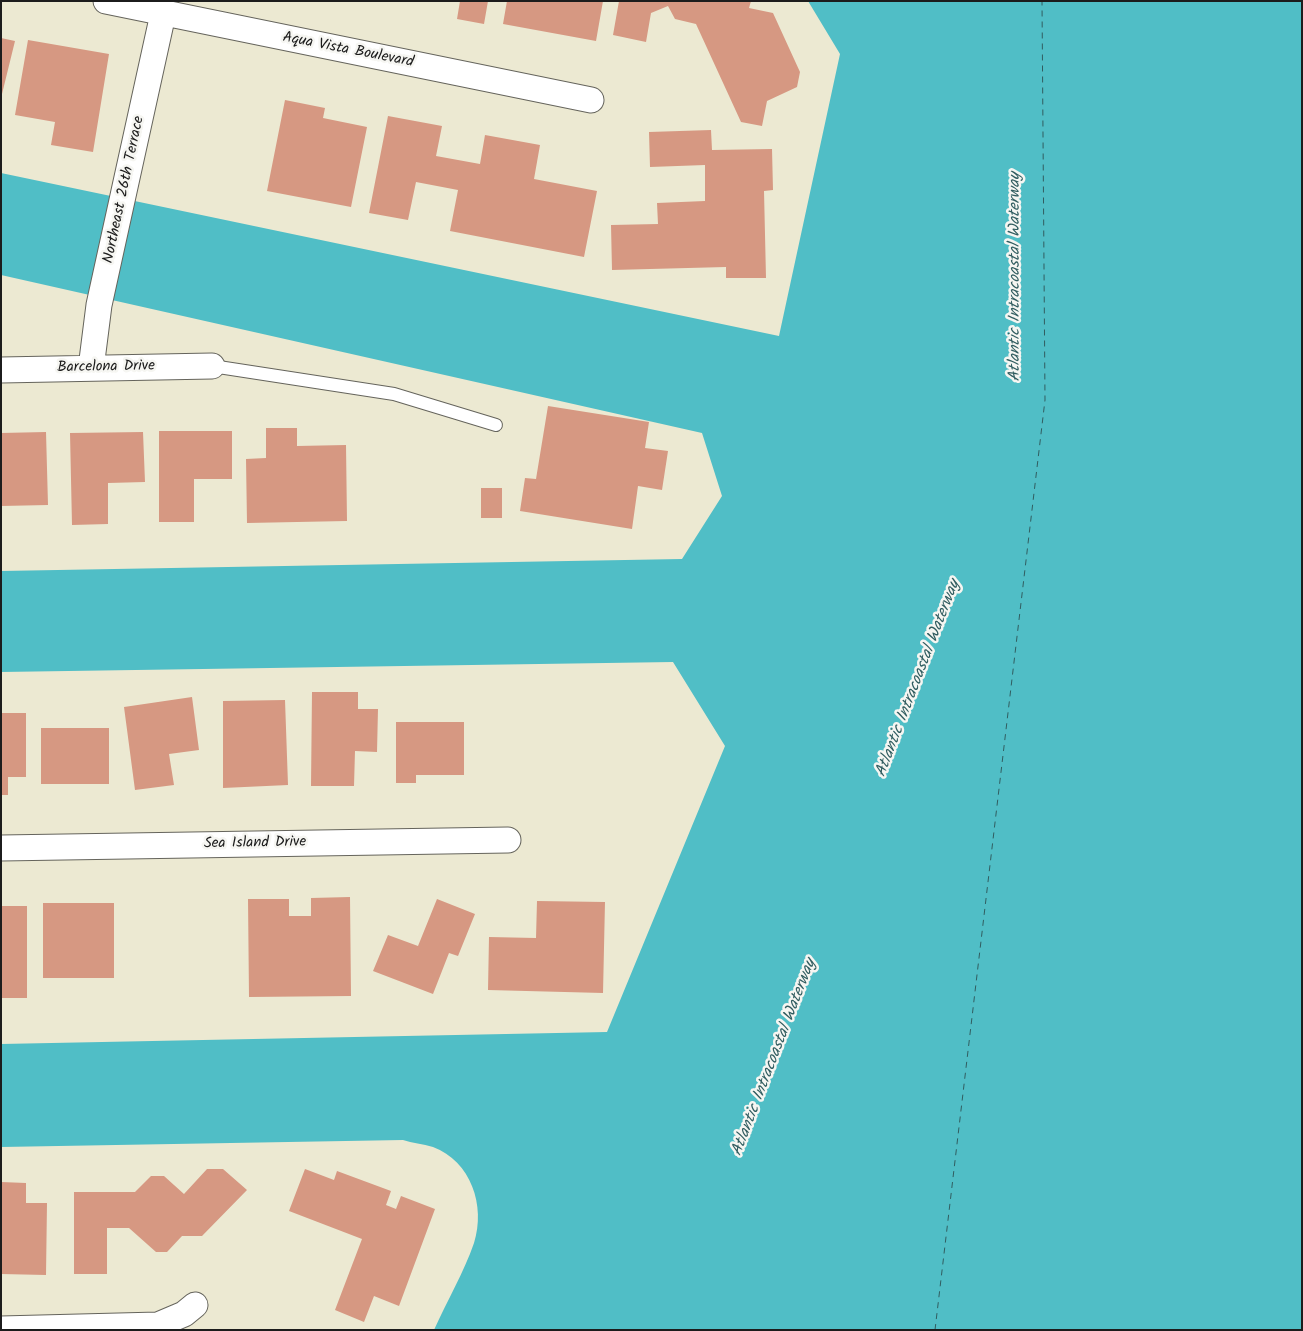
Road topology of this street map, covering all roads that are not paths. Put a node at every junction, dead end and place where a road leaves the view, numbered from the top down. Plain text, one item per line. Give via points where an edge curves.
1 (106, 1) edge
2 (163, 14) junction
3 (591, 100) dead end
4 (212, 366) joint
5 (91, 368) junction
6 (1, 370) edge
7 (496, 425) dead end
8 (508, 840) dead end
9 (1, 848) edge
10 (195, 1305) dead end
11 (1, 1329) edge

1 - 2 street, Aqua Vista Boulevard
2 - 3 street, Aqua Vista Boulevard
2 - 5 street, Northeast 26th Terrace via 99,305
4 - 5 street, Barcelona Drive
4 - 7 lane via 394,394
5 - 6 street, Barcelona Drive
8 - 9 street, Sea Island Drive
10 - 11 street via 172,1320 144,1327

